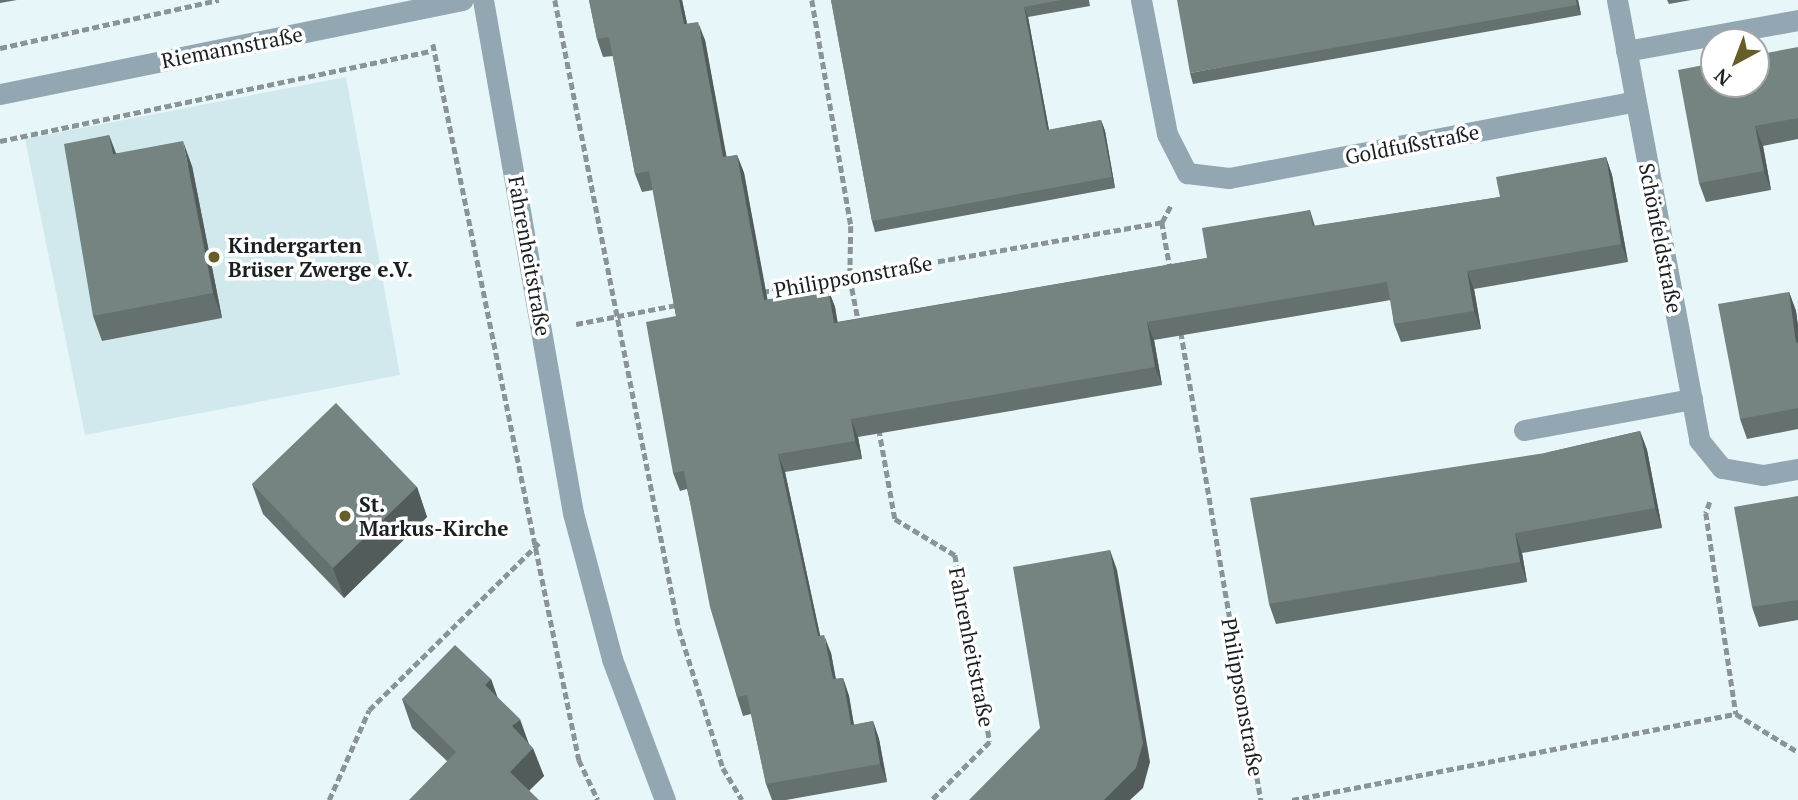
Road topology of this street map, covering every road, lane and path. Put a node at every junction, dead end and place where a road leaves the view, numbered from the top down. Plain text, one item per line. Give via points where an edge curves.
1 (219, 0) edge
2 (463, 0) edge
3 (483, 0) edge
4 (555, 0) edge
5 (812, 0) edge
6 (1142, 0) edge
7 (1616, 0) edge
8 (441, 5) junction
9 (1798, 20) edge
10 (0, 48) edge
11 (432, 51) junction
12 (1626, 51) junction
13 (0, 93) edge
14 (1635, 101) junction
15 (0, 141) edge
16 (1187, 173) junction
17 (1162, 222) junction
18 (1172, 277) edge
19 (850, 278) junction
20 (754, 293) edge
21 (685, 304) edge
22 (616, 315) junction
23 (1179, 318) edge
24 (543, 331) junction
25 (860, 331) edge
26 (1692, 400) junction
27 (878, 425) edge
28 (1524, 430) dead end
29 (1722, 468) junction
30 (1798, 469) edge
31 (573, 513) junction
32 (533, 548) junction
33 (1736, 714) junction
34 (1798, 752) edge
35 (329, 800) edge
36 (598, 800) edge
37 (665, 800) edge
38 (742, 800) edge
39 (932, 800) edge
40 (1261, 800) edge
41 (1292, 800) edge

1 - 10 path
2 - 8 street, Riemannstraße
3 - 24 street, Fahrenheitstraße
4 - 22 path
5 - 19 path via 851,226
6 - 16 street via 1167,134
7 - 12 street, Schönfeldstraße
8 - 11 path
8 - 13 street, Riemannstraße
9 - 12 street
11 - 15 path
11 - 32 path
12 - 14 street, Schönfeldstraße
14 - 16 street, Goldfußstraße via 1228,178
14 - 26 street, Schönfeldstraße
16 - 17 path
17 - 18 path
17 - 19 path, Philippsonstraße
19 - 20 path, Philippsonstraße
19 - 25 path
21 - 22 path
22 - 24 path
22 - 38 path via 679,629 723,768
23 - 40 path, Philippsonstraße
24 - 31 street, Fahrenheitstraße
26 - 28 street
26 - 29 street, Schönfeldstraße via 1699,440
27 - 39 path, Fahrenheitstraße via 895,519 955,555 990,742
29 - 30 street via 1763,475
29 - 33 path via 1706,513
31 - 32 path
31 - 37 street, Fahrenheitstraße via 612,659
32 - 35 path via 369,710
32 - 36 path via 579,760
33 - 34 path
33 - 41 path

